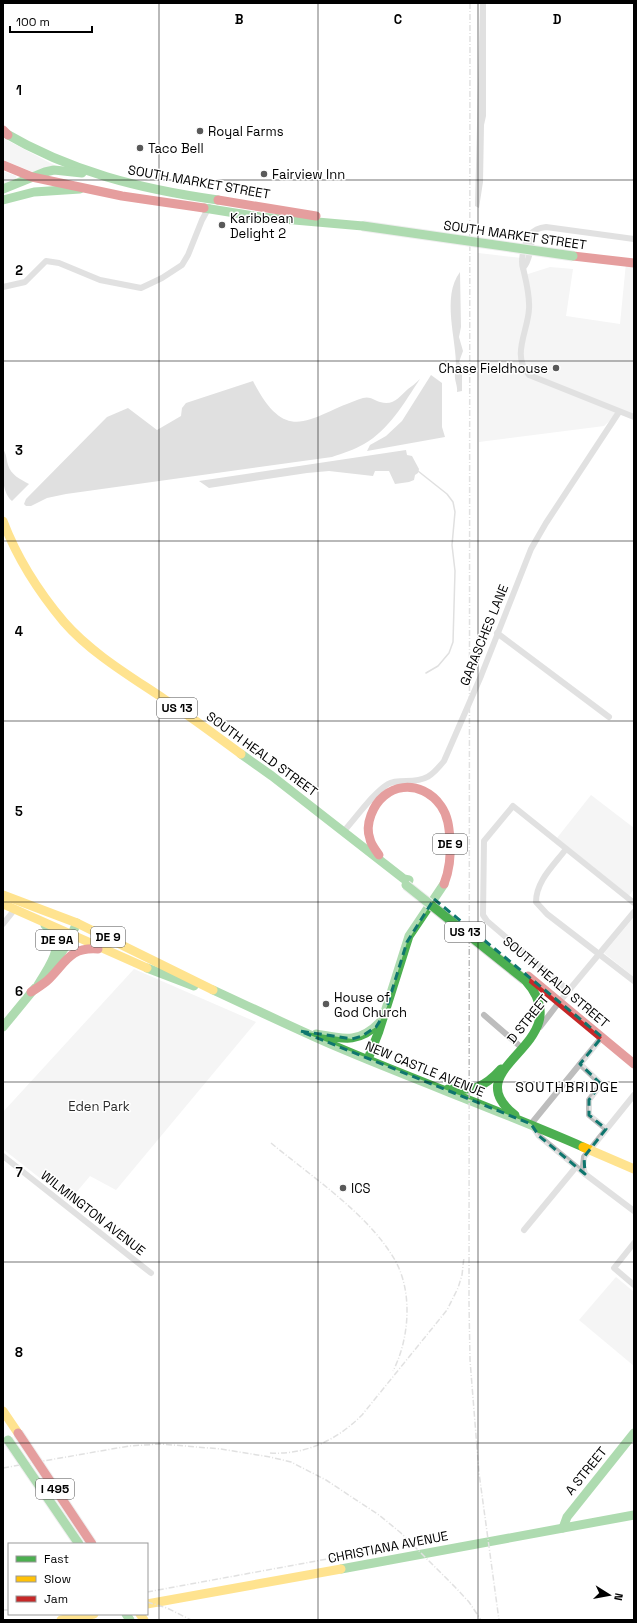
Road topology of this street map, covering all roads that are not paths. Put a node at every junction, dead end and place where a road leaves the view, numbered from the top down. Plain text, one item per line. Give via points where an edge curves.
1 (5, 132) edge
2 (3, 165) edge
3 (96, 175) junction
4 (32, 177) junction
5 (3, 189) edge
6 (86, 189) junction
7 (213, 198) junction
8 (3, 200) edge
9 (208, 210) junction
10 (345, 224) junction
11 (634, 239) edge
12 (631, 264) edge
13 (3, 287) edge
14 (619, 412) junction
15 (634, 417) edge
16 (3, 521) edge
17 (497, 633) junction
18 (609, 717) dead end
19 (344, 831) junction
20 (566, 849) junction
21 (385, 864) junction
22 (3, 895) edge
23 (634, 903) edge
24 (3, 904) edge
25 (17, 910) junction
26 (634, 912) edge
27 (3, 924) edge
28 (77, 924) junction
29 (73, 934) junction
30 (105, 951) junction
31 (599, 953) junction
32 (526, 978) junction
33 (634, 981) edge
34 (38, 985) junction
35 (209, 988) junction
36 (568, 990) junction
37 (31, 992) junction
38 (560, 1001) junction
39 (385, 1013) junction
40 (484, 1015) dead end
41 (3, 1027) edge
42 (300, 1031) junction
43 (533, 1037) junction
44 (602, 1037) junction
45 (519, 1050) junction
46 (368, 1059) junction
47 (580, 1064) junction
48 (634, 1064) edge
49 (442, 1088) junction
50 (634, 1095) edge
51 (531, 1124) junction
52 (606, 1129) junction
53 (590, 1150) junction
54 (3, 1156) edge
55 (576, 1167) junction
56 (634, 1169) edge
57 (585, 1174) junction
58 (634, 1211) edge
59 (524, 1230) dead end
60 (634, 1243) edge
61 (151, 1273) dead end
62 (634, 1285) edge
63 (3, 1411) edge
64 (634, 1433) edge
65 (6, 1436) edge
66 (634, 1515) edge
67 (563, 1528) junction
68 (78, 1543) edge
69 (91, 1543) edge
70 (148, 1604) edge
71 (89, 1615) edge
72 (62, 1620) edge

1 - 3 main road, SOUTH MARKET STREET via 49,157
2 - 4 main road, SOUTH MARKET STREET
3 - 4 main road via 54,170
3 - 7 main road, SOUTH MARKET STREET via 167,192
4 - 5 main road
4 - 6 main road, SOUTH MARKET STREET
6 - 8 main road via 34,192
6 - 9 main road, SOUTH MARKET STREET
7 - 9 street
7 - 10 main road, SOUTH MARKET STREET
9 - 10 main road, SOUTH MARKET STREET
9 - 13 street via 182,264 141,288 100,280 59,263 46,261 25,282
10 - 12 main road, SOUTH MARKET STREET, bridge
11 - 14 street, SOUTH MARKET STREET via 546,227 534,230 526,239 522,264 529,303 520,351 523,368 537,379
14 - 15 street
14 - 17 street, GARASCHES LANE via 537,537
16 - 19 main road, SOUTH HEALD STREET / US 13 via 13,547 27,572 64,622 87,644 272,776
17 - 18 street
17 - 19 street, GARASCHES LANE via 444,761 436,772 423,780 390,783 379,790
19 - 21 main road, SOUTH HEALD STREET / US 13
20 - 23 street
20 - 31 street via 540,883 536,902 546,914
20 - 36 street via 513,806 484,841 483,915
21 - 32 main road, SOUTH HEALD STREET / US 13
21 - 39 main road, DE 9 via 370,842 369,823 374,807 385,795 401,788 416,788 432,794 443,807 449,822 448,872 442,888 417,921 407,942
22 - 28 main road, NEW CASTLE AVENUE / DE 9
24 - 25 main road, NEW CASTLE AVENUE / DE 9
25 - 27 street
25 - 29 main road, NEW CASTLE AVENUE / DE 9
25 - 34 main road, DE 9A via 51,929 57,937 57,949
26 - 31 street, D STREET
28 - 29 main road, DE 9A
28 - 35 main road, NEW CASTLE AVENUE / DE 9
29 - 30 main road, NEW CASTLE AVENUE / DE 9
29 - 34 main road, DE 9A
30 - 35 main road, NEW CASTLE AVENUE / DE 9 via 194,986
30 - 37 main road via 83,948 73,952 48,980
31 - 33 street
31 - 36 street, D STREET
32 - 38 main road, SOUTH HEALD STREET / US 13
32 - 43 main road, SOUTH HEALD STREET / US 13 via 536,993 540,1006 538,1024
34 - 37 main road, DE 9A
35 - 42 main road, NEW CASTLE AVENUE / DE 9
36 - 38 street, D STREET
37 - 41 main road, DE 9A
38 - 43 street, D STREET
38 - 44 main road, SOUTH HEALD STREET / US 13
39 - 42 main road, DE 9 via 372,1030 357,1038 340,1038
39 - 46 main road
40 - 45 street
42 - 46 main road, NEW CASTLE AVENUE / DE 9
43 - 45 main road, D STREET / US 13
44 - 47 street
44 - 48 main road, SOUTH HEALD STREET / US 13
45 - 49 main road via 484,1085 469,1090
45 - 51 main road, D STREET / US 13 via 500,1076 496,1092 504,1107
46 - 49 main road, NEW CASTLE AVENUE / DE 9
47 - 51 street
47 - 52 street via 601,1084 589,1100 589,1115
49 - 51 main road, NEW CASTLE AVENUE / DE 9
50 - 52 street
51 - 53 main road, NEW CASTLE AVENUE / US 13
51 - 55 street via 539,1136
52 - 53 street
53 - 56 main road, NEW CASTLE AVENUE / US 13
53 - 57 street via 583,1159
54 - 61 street, WILMINGTON AVENUE
55 - 57 street
55 - 59 street
57 - 58 street
60 - 62 street via 614,1268
63 - 69 main road, I 495, bridge
64 - 67 main road, A STREET via 567,1517
65 - 68 main road, I 495, bridge
66 - 67 main road, CHRISTIANA AVENUE
67 - 70 main road, CHRISTIANA AVENUE
71 - 72 main road

